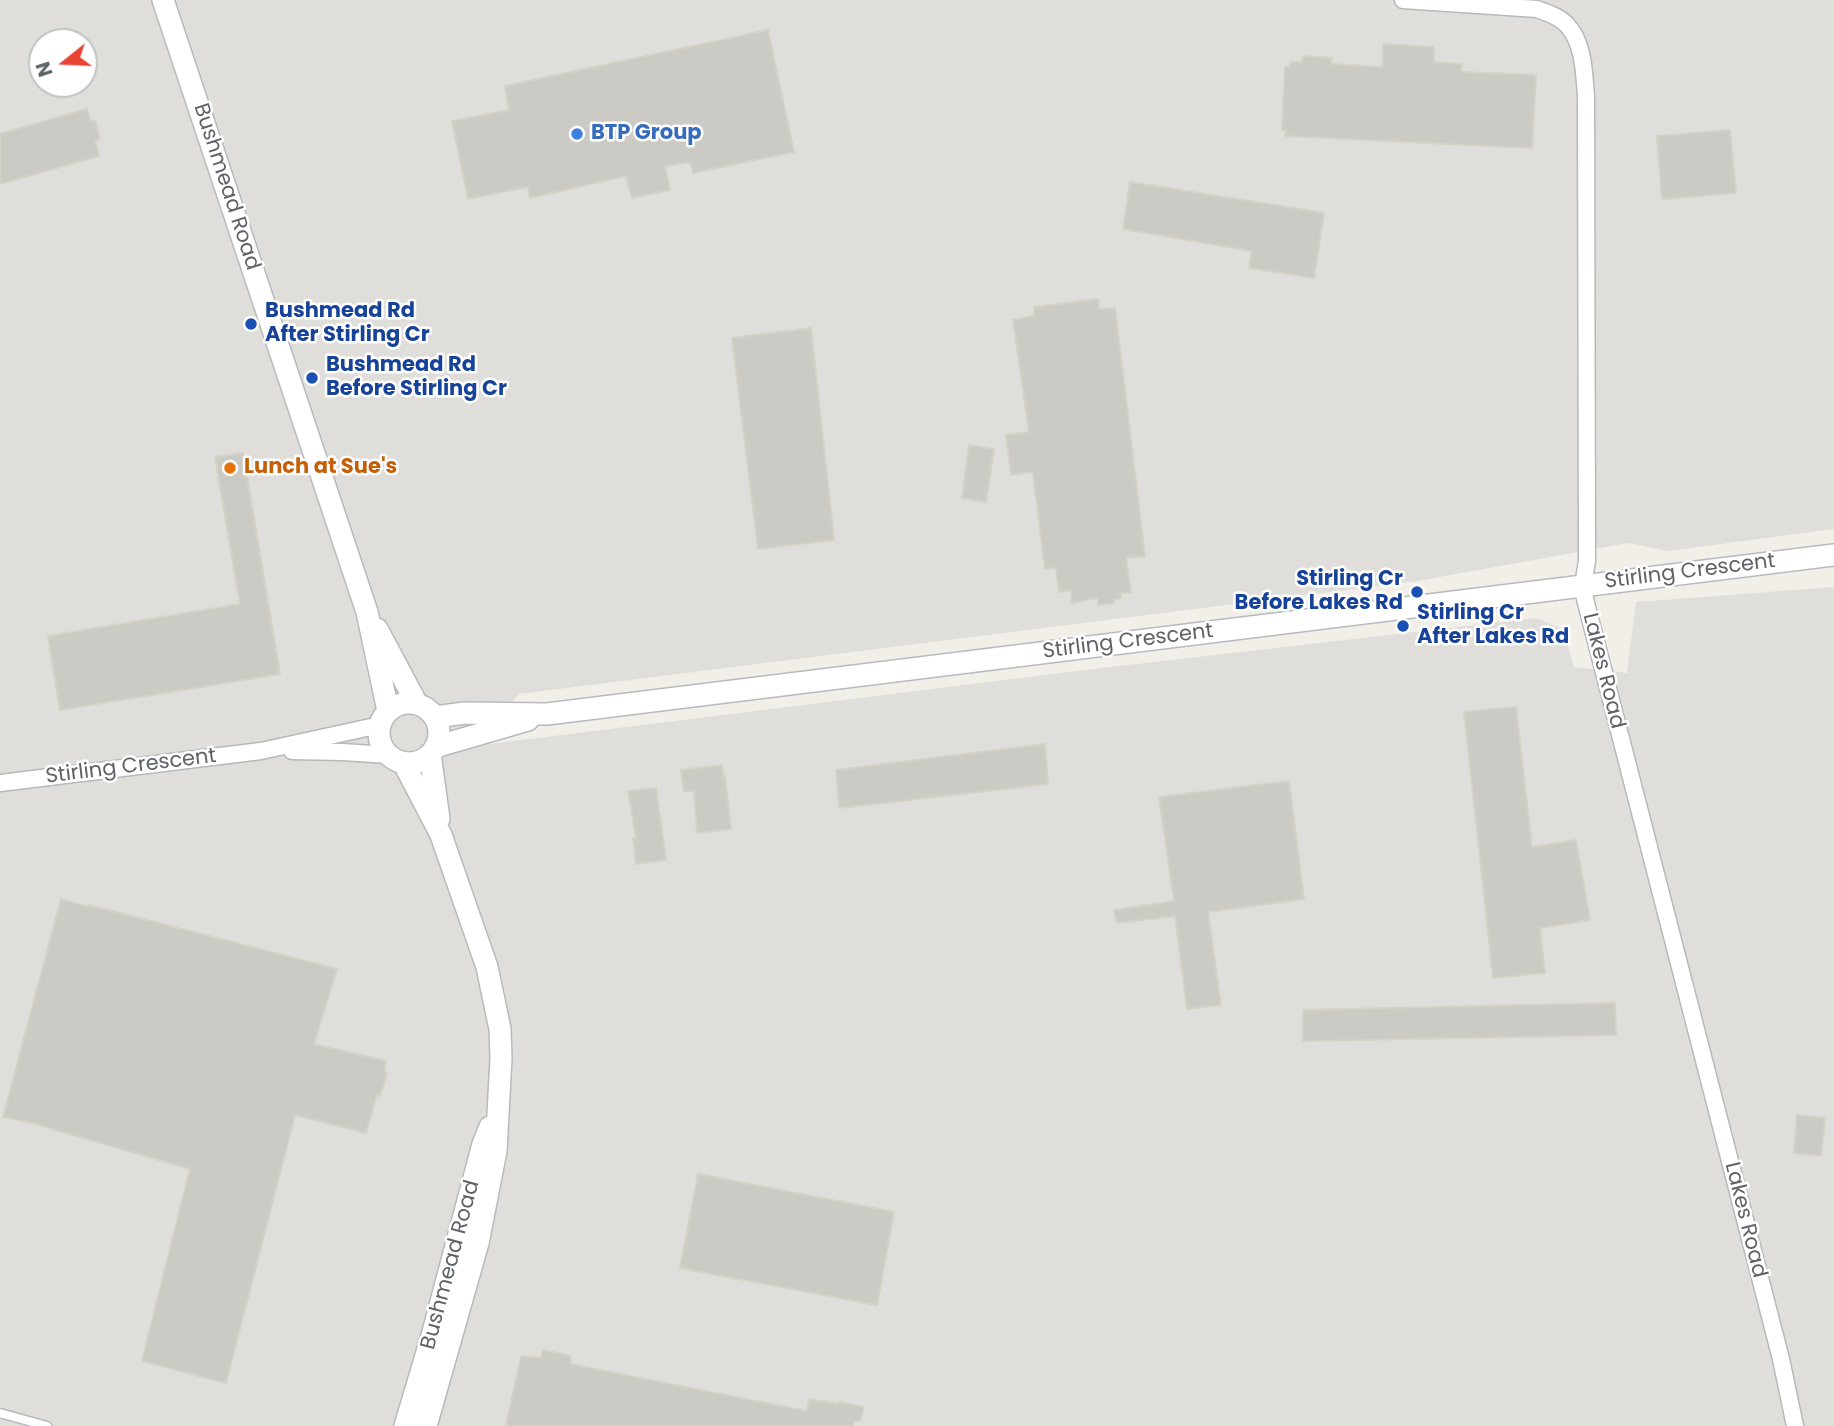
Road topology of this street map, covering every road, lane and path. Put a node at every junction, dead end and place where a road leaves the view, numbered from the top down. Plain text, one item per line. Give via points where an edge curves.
1 (163, 0) edge
2 (1403, 0) edge
3 (1834, 555) edge
4 (1583, 585) junction
5 (367, 612) junction
6 (417, 704) junction
7 (547, 714) junction
8 (435, 717) junction
9 (384, 718) junction
10 (261, 751) junction
11 (433, 751) junction
12 (396, 759) junction
13 (0, 783) edge
14 (442, 835) junction
15 (498, 1105) junction
16 (0, 1413) edge
17 (47, 1426) edge
18 (405, 1426) edge
19 (426, 1426) edge
20 (1795, 1426) edge

1 - 5 main road, Bushmead Road
2 - 4 street, Lakes Road via 1537,9 1567,24 1578,44 1586,110 1587,561
3 - 4 main road, Stirling Crescent
4 - 7 main road, Stirling Crescent
4 - 20 street, Lakes Road
5 - 6 main road, Bushmead Road
5 - 9 main road, Bushmead Road
6 - 8 main road, Bushmead Road
6 - 9 main road via 402,703
7 - 8 main road, Stirling Crescent
7 - 11 main road, Stirling Crescent
8 - 11 main road, Bushmead Road via 439,737
9 - 10 street, Stirling Crescent
9 - 12 main road, Bushmead Road via 379,736 382,746
10 - 12 street, Stirling Crescent via 342,752
10 - 13 street, Stirling Crescent
11 - 12 main road via 418,762
11 - 14 main road, Bushmead Road
12 - 14 main road, Bushmead Road
14 - 15 main road, Bushmead Road via 496,1000
15 - 18 main road, Bushmead Road via 483,1144
15 - 19 main road, Bushmead Road via 496,1151 478,1242
16 - 17 lane

